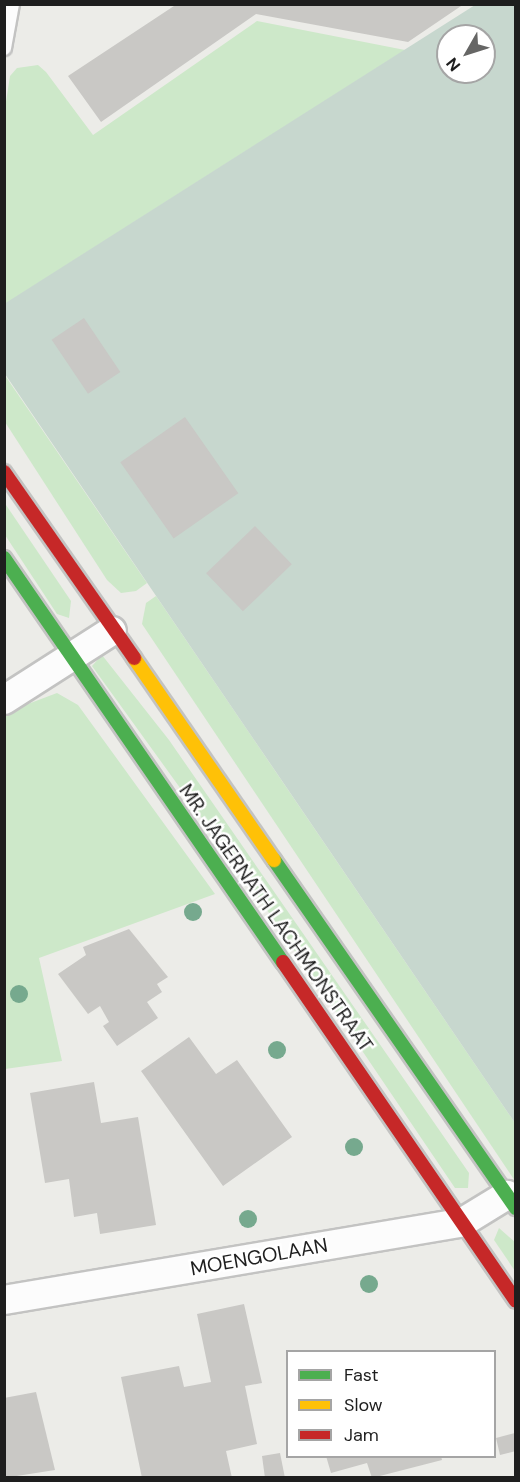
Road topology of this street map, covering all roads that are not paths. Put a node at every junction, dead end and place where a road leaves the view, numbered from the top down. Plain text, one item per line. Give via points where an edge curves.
1 (14, 6) edge
2 (4, 48) edge
3 (4, 472) edge
4 (4, 558) edge
5 (112, 631) junction
6 (72, 658) junction
7 (4, 700) edge
8 (511, 1202) edge
9 (464, 1222) junction
10 (4, 1300) edge
11 (516, 1301) edge

1 - 2 lane
3 - 5 main road, MR. JAGERNATH LACHMONSTRAAT
4 - 6 main road, MR. JAGERNATH LACHMONSTRAAT
5 - 6 street
5 - 8 main road, MR. JAGERNATH LACHMONSTRAAT
6 - 7 street
6 - 9 main road, MR. JAGERNATH LACHMONSTRAAT
8 - 9 street, MOENGOLAAN
9 - 10 street, MOENGOLAAN
9 - 11 main road, MR. JAGERNATH LACHMONSTRAAT

